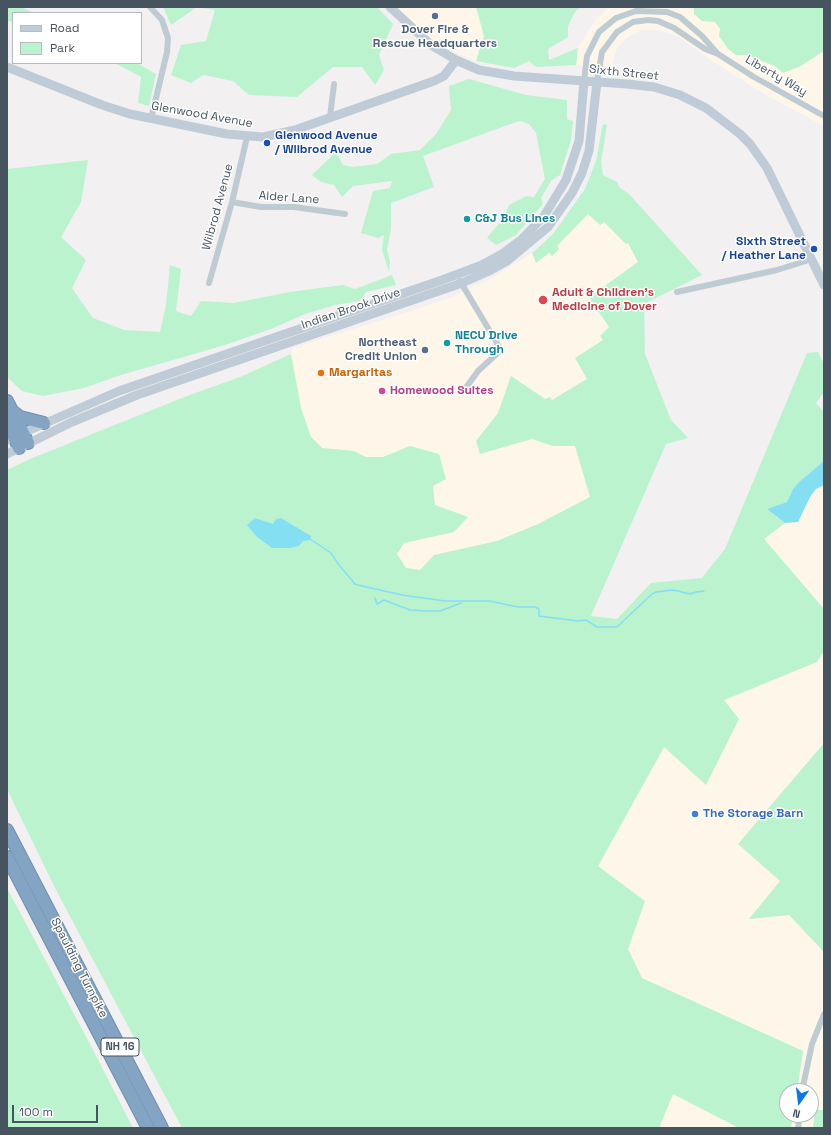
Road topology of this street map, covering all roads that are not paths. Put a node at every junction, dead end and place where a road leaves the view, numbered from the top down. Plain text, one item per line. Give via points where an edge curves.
1 (150, 7) edge
2 (390, 7) edge
3 (718, 54) junction
4 (456, 60) junction
5 (7, 67) edge
6 (584, 81) junction
7 (597, 82) junction
8 (334, 84) dead end
9 (824, 116) edge
10 (330, 117) junction
11 (151, 119) junction
12 (247, 137) junction
13 (232, 202) junction
14 (345, 214) dead end
15 (812, 259) junction
16 (457, 274) junction
17 (209, 283) dead end
18 (462, 283) junction
19 (824, 285) edge
20 (677, 292) dead end
21 (465, 389) dead end
22 (8, 411) edge
23 (44, 423) junction
24 (18, 440) edge
25 (7, 454) edge
26 (7, 830) edge
27 (7, 857) edge
28 (824, 1014) edge
29 (804, 1083) edge
30 (148, 1128) edge
31 (162, 1128) edge

1 - 11 street via 162,20 168,38
2 - 4 main road, Sixth Street via 419,35
3 - 6 street, Liberty Way via 680,17 667,12 636,11 616,18 599,32 587,56
3 - 7 street, Liberty Way via 705,49 664,23 653,20 638,21 623,26 608,42 600,58
3 - 9 street, Liberty Way
4 - 6 main road, Sixth Street via 494,73
4 - 10 main road, Glenwood Avenue via 440,79
5 - 11 main road, Glenwood Avenue via 102,105
6 - 7 main road, Sixth Street
6 - 16 main road, Indian Brook Drive via 578,146 556,198 537,224 513,246 491,261
7 - 15 main road, Sixth Street via 639,85 670,91 698,103 726,122 750,144 767,168
7 - 18 main road, Indian Brook Drive via 589,151 580,178 562,211 516,255
8 - 10 street
10 - 12 main road, Glenwood Avenue via 278,134
11 - 12 main road, Glenwood Avenue
12 - 13 street, Wilbrod Avenue
13 - 14 street, Alder Lane
13 - 17 street, Wilbrod Avenue
15 - 19 main road, Sixth Street
15 - 20 street via 777,270
16 - 18 street
16 - 23 main road, Indian Brook Drive via 119,391
18 - 21 street via 502,350 478,371
18 - 24 main road, Indian Brook Drive via 157,387
22 - 23 highway
22 - 24 highway
23 - 24 main road, Indian Brook Drive
24 - 25 main road, Indian Brook Drive
26 - 31 highway, Spaulding Turnpike / NH 16
27 - 30 highway, Spaulding Turnpike / NH 16
28 - 29 street via 812,1044

